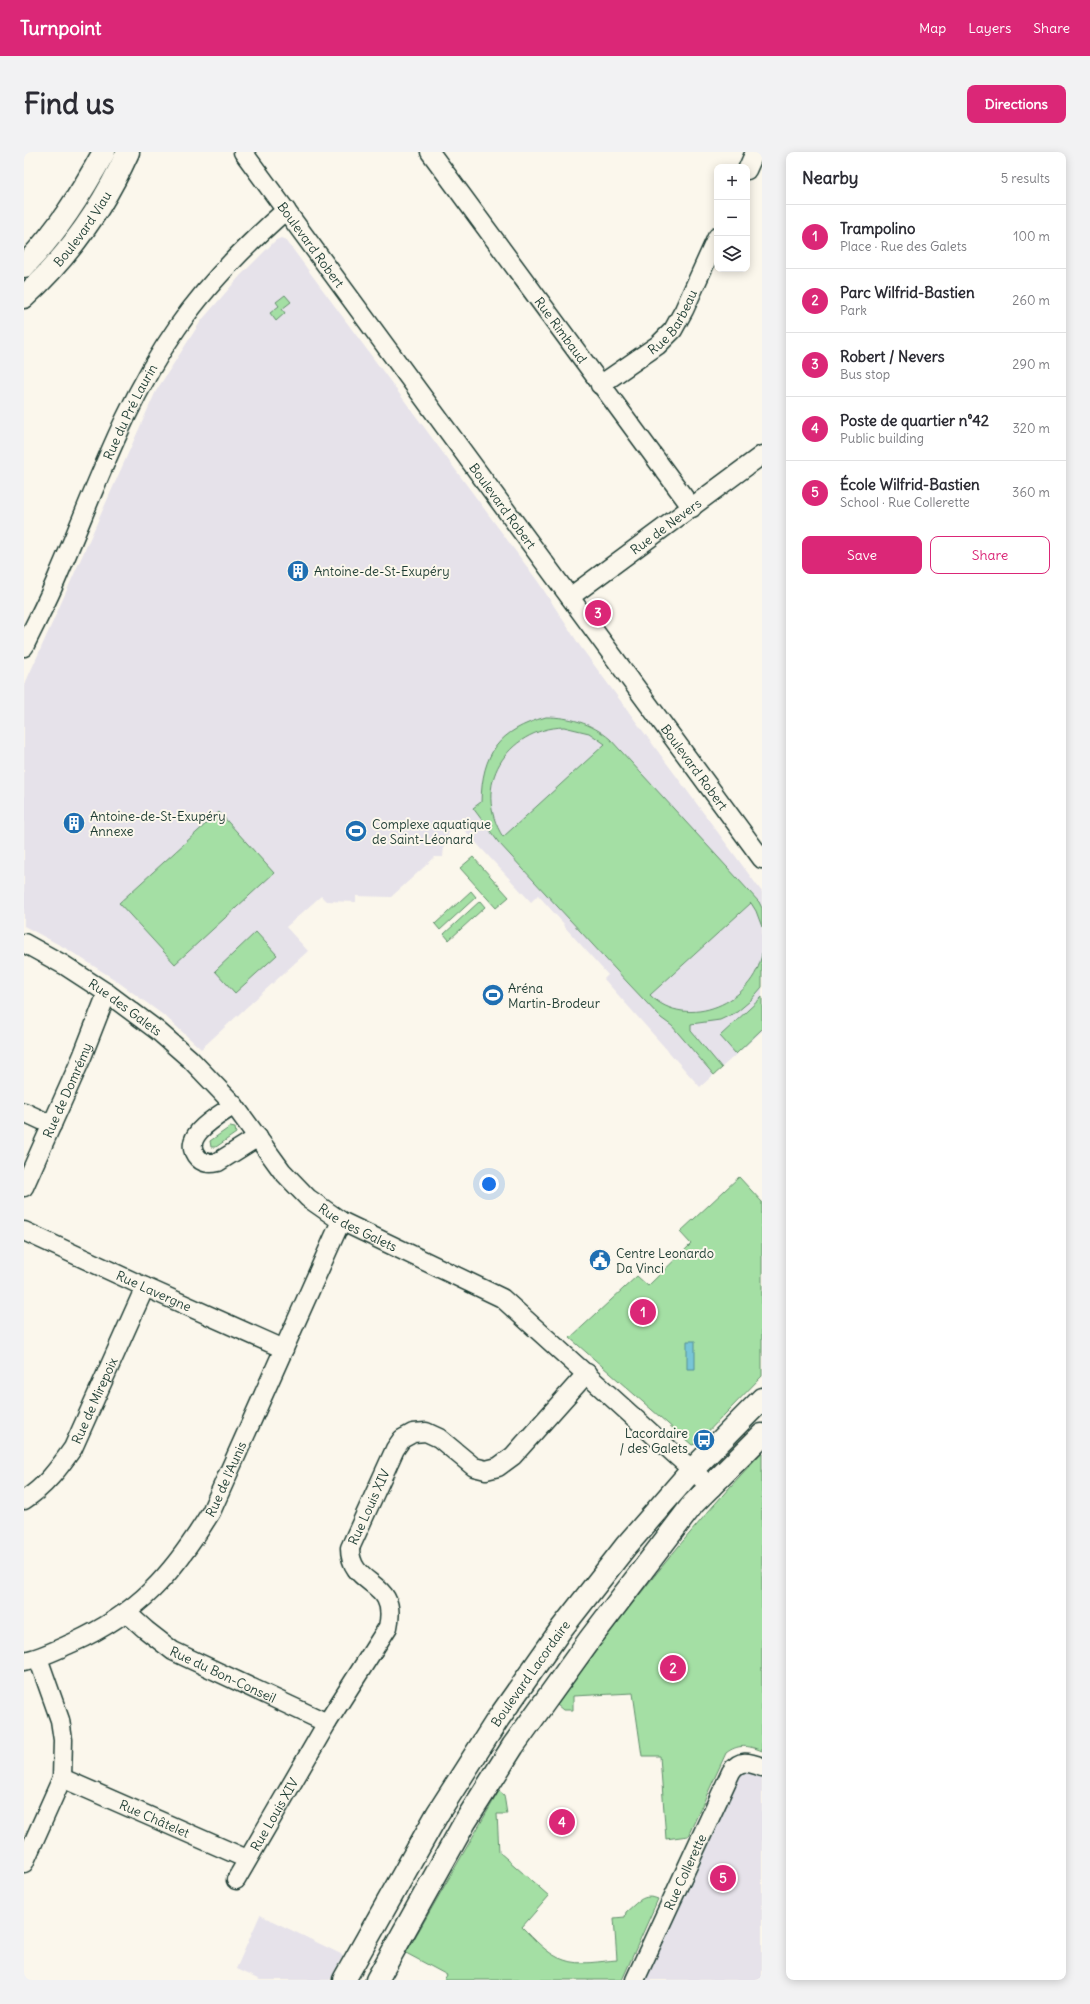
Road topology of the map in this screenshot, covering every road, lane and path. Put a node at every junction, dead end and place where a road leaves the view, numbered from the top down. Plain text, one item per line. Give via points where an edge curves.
1 (104, 152) edge
2 (128, 152) edge
3 (243, 152) edge
4 (430, 152) edge
5 (755, 152) edge
6 (750, 164) edge
7 (286, 210) junction
8 (714, 244) edge
9 (24, 266) edge
10 (24, 297) edge
11 (600, 385) junction
12 (762, 455) edge
13 (692, 508) junction
14 (570, 597) junction
15 (24, 647) edge
16 (762, 859) edge
17 (24, 943) edge
18 (107, 993) junction
19 (234, 1105) junction
20 (24, 1112) edge
21 (52, 1125) junction
22 (258, 1137) junction
23 (24, 1187) edge
24 (341, 1221) junction
25 (24, 1231) edge
26 (145, 1288) junction
27 (284, 1349) junction
28 (587, 1374) junction
29 (762, 1399) edge
30 (762, 1435) edge
31 (692, 1470) junction
32 (712, 1488) junction
33 (24, 1500) edge
34 (128, 1612) junction
35 (31, 1660) edge
36 (327, 1723) junction
37 (762, 1767) edge
38 (62, 1778) junction
39 (247, 1859) junction
40 (24, 1863) edge
41 (236, 1880) dead end
42 (344, 1980) edge
43 (377, 1980) edge
44 (635, 1980) edge

1 - 9 main road, Boulevard Viau via 61,224
2 - 10 main road, Boulevard Viau via 92,218 64,255
3 - 7 street, Boulevard Robert
4 - 11 street, Rue Rimbaud
5 - 6 street
7 - 14 street, Boulevard Robert
7 - 15 street, Rue du Pré Laurin via 237,254 204,292 177,328 141,387 112,448 59,575
8 - 11 street, Rue Barbeau via 673,330 658,345
11 - 13 street, Rue Rimbaud
12 - 13 street, Rue de Nevers
13 - 14 street, Rue de Nevers
14 - 16 street, Boulevard Robert
17 - 18 street, Rue des Galets
18 - 19 street, Rue des Galets via 190,1059
18 - 21 street, Rue de Domrémy
19 - 22 street, Rue des Galets
19 - 22 street via 199,1130 194,1148 197,1156 204,1163 218,1162
20 - 21 street
21 - 23 street, Rue de Domrémy
22 - 24 street, Rue des Galets via 296,1186 308,1198
24 - 27 street, Rue de l'Aunis
24 - 28 street, Rue des Galets via 494,1293
25 - 26 street, Rue Lavergne
26 - 27 street, Rue Lavergne
26 - 33 street, Rue de Mirepoix via 73,1448 56,1472 36,1493
27 - 34 street, Rue de l'Aunis via 211,1512 171,1569 151,1592
28 - 31 street, Rue des Galets
28 - 36 street, Rue Louis XIV via 513,1456 498,1467 486,1470 474,1467 439,1438 426,1432 413,1433 402,1439 394,1449 350,1548 350,1558 354,1567 387,1598 391,1613 388,1627
29 - 31 main road, Boulevard Lacordaire
30 - 32 main road, Boulevard Lacordaire
31 - 32 street, Rue des Galets
31 - 42 main road, Boulevard Lacordaire via 626,1546 562,1628 498,1719 438,1813
32 - 43 main road, Boulevard Lacordaire via 693,1504 513,1746 465,1822
34 - 35 street, Rue de l'Aunis via 90,1635
34 - 36 street, Rue du Bon-Conseil via 173,1651
35 - 38 street via 63,1730
36 - 39 street, Rue Louis XIV
37 - 44 street, Rue Collerette via 749,1762 735,1765
38 - 39 street, Rue Châtelet
38 - 40 street
39 - 41 street, Rue Louis XIV

